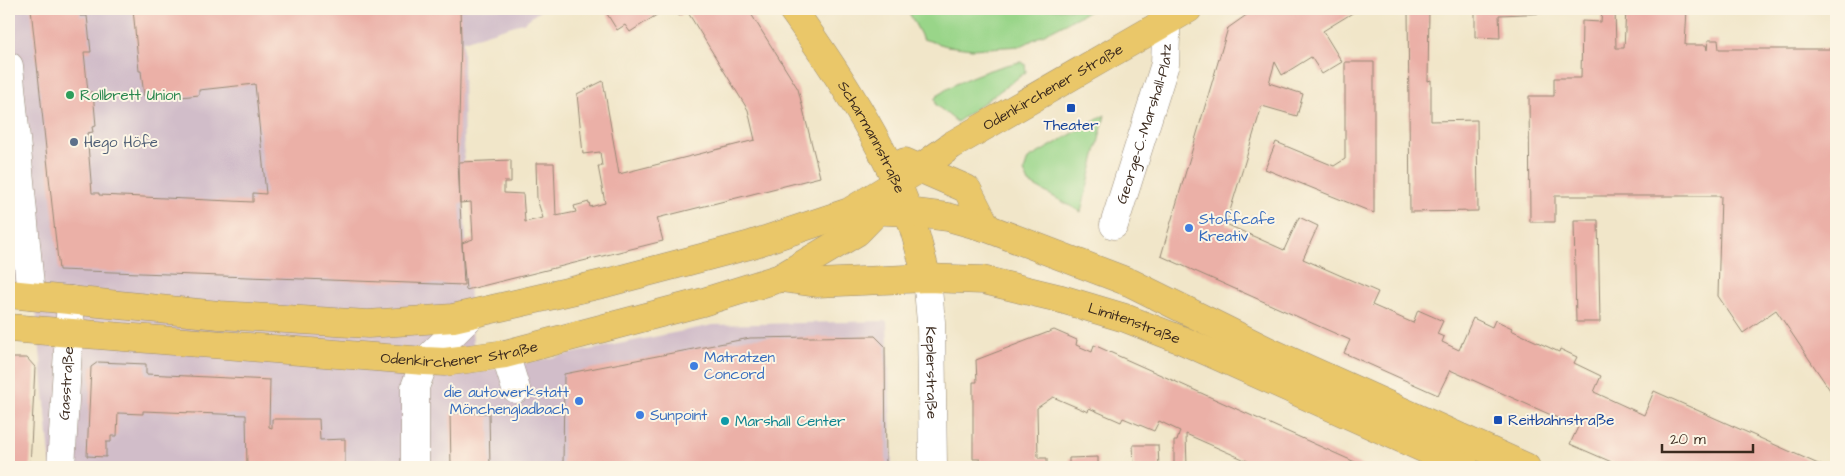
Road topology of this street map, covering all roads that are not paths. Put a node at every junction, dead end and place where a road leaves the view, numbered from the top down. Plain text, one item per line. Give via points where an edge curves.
1 (792, 9) edge
2 (1174, 13) edge
3 (9, 66) edge
4 (906, 188) junction
5 (879, 209) junction
6 (848, 212) junction
7 (1114, 225) dead end
8 (987, 228) junction
9 (780, 278) junction
10 (926, 278) junction
11 (20, 295) edge
12 (71, 300) junction
13 (472, 315) junction
14 (9, 328) edge
15 (68, 333) junction
16 (505, 354) junction
17 (425, 360) junction
18 (516, 389) dead end
19 (62, 467) edge
20 (415, 467) edge
21 (933, 467) edge
22 (1465, 467) edge
23 (1526, 467) edge

1 - 4 main road, Scharmannstraße via 820,48
2 - 4 main road, Odenkirchener Straße via 952,145
2 - 7 street, George-C.-Marshall-Platz via 1165,64
3 - 11 street
4 - 5 main road, Odenkirchener Straße
4 - 6 main road, Odenkirchener Straße
4 - 8 main road, Limitenstraße via 948,217
4 - 8 main road via 967,189
4 - 10 main road, Scharmannstraße
5 - 6 main road, Odenkirchener Straße
5 - 9 main road, Odenkirchener Straße via 857,232
6 - 13 main road, Odenkirchener Straße via 750,245 606,284
8 - 23 main road, Limitenstraße via 1131,283 1268,351
9 - 10 main road, Limitenstraße via 817,283
9 - 16 main road, Odenkirchener Straße via 703,302
10 - 21 street, Keplerstraße via 931,322
10 - 22 main road, Limitenstraße via 983,280 1125,318 1184,341
11 - 12 main road, Odenkirchener Straße
12 - 13 main road, Odenkirchener Straße via 219,315 368,324
12 - 15 street, Gasstraße
13 - 17 street
14 - 15 main road, Odenkirchener Straße
15 - 17 main road, Odenkirchener Straße
15 - 19 street, Gasstraße
16 - 17 main road, Odenkirchener Straße via 445,362
16 - 18 street
17 - 20 street via 415,387

